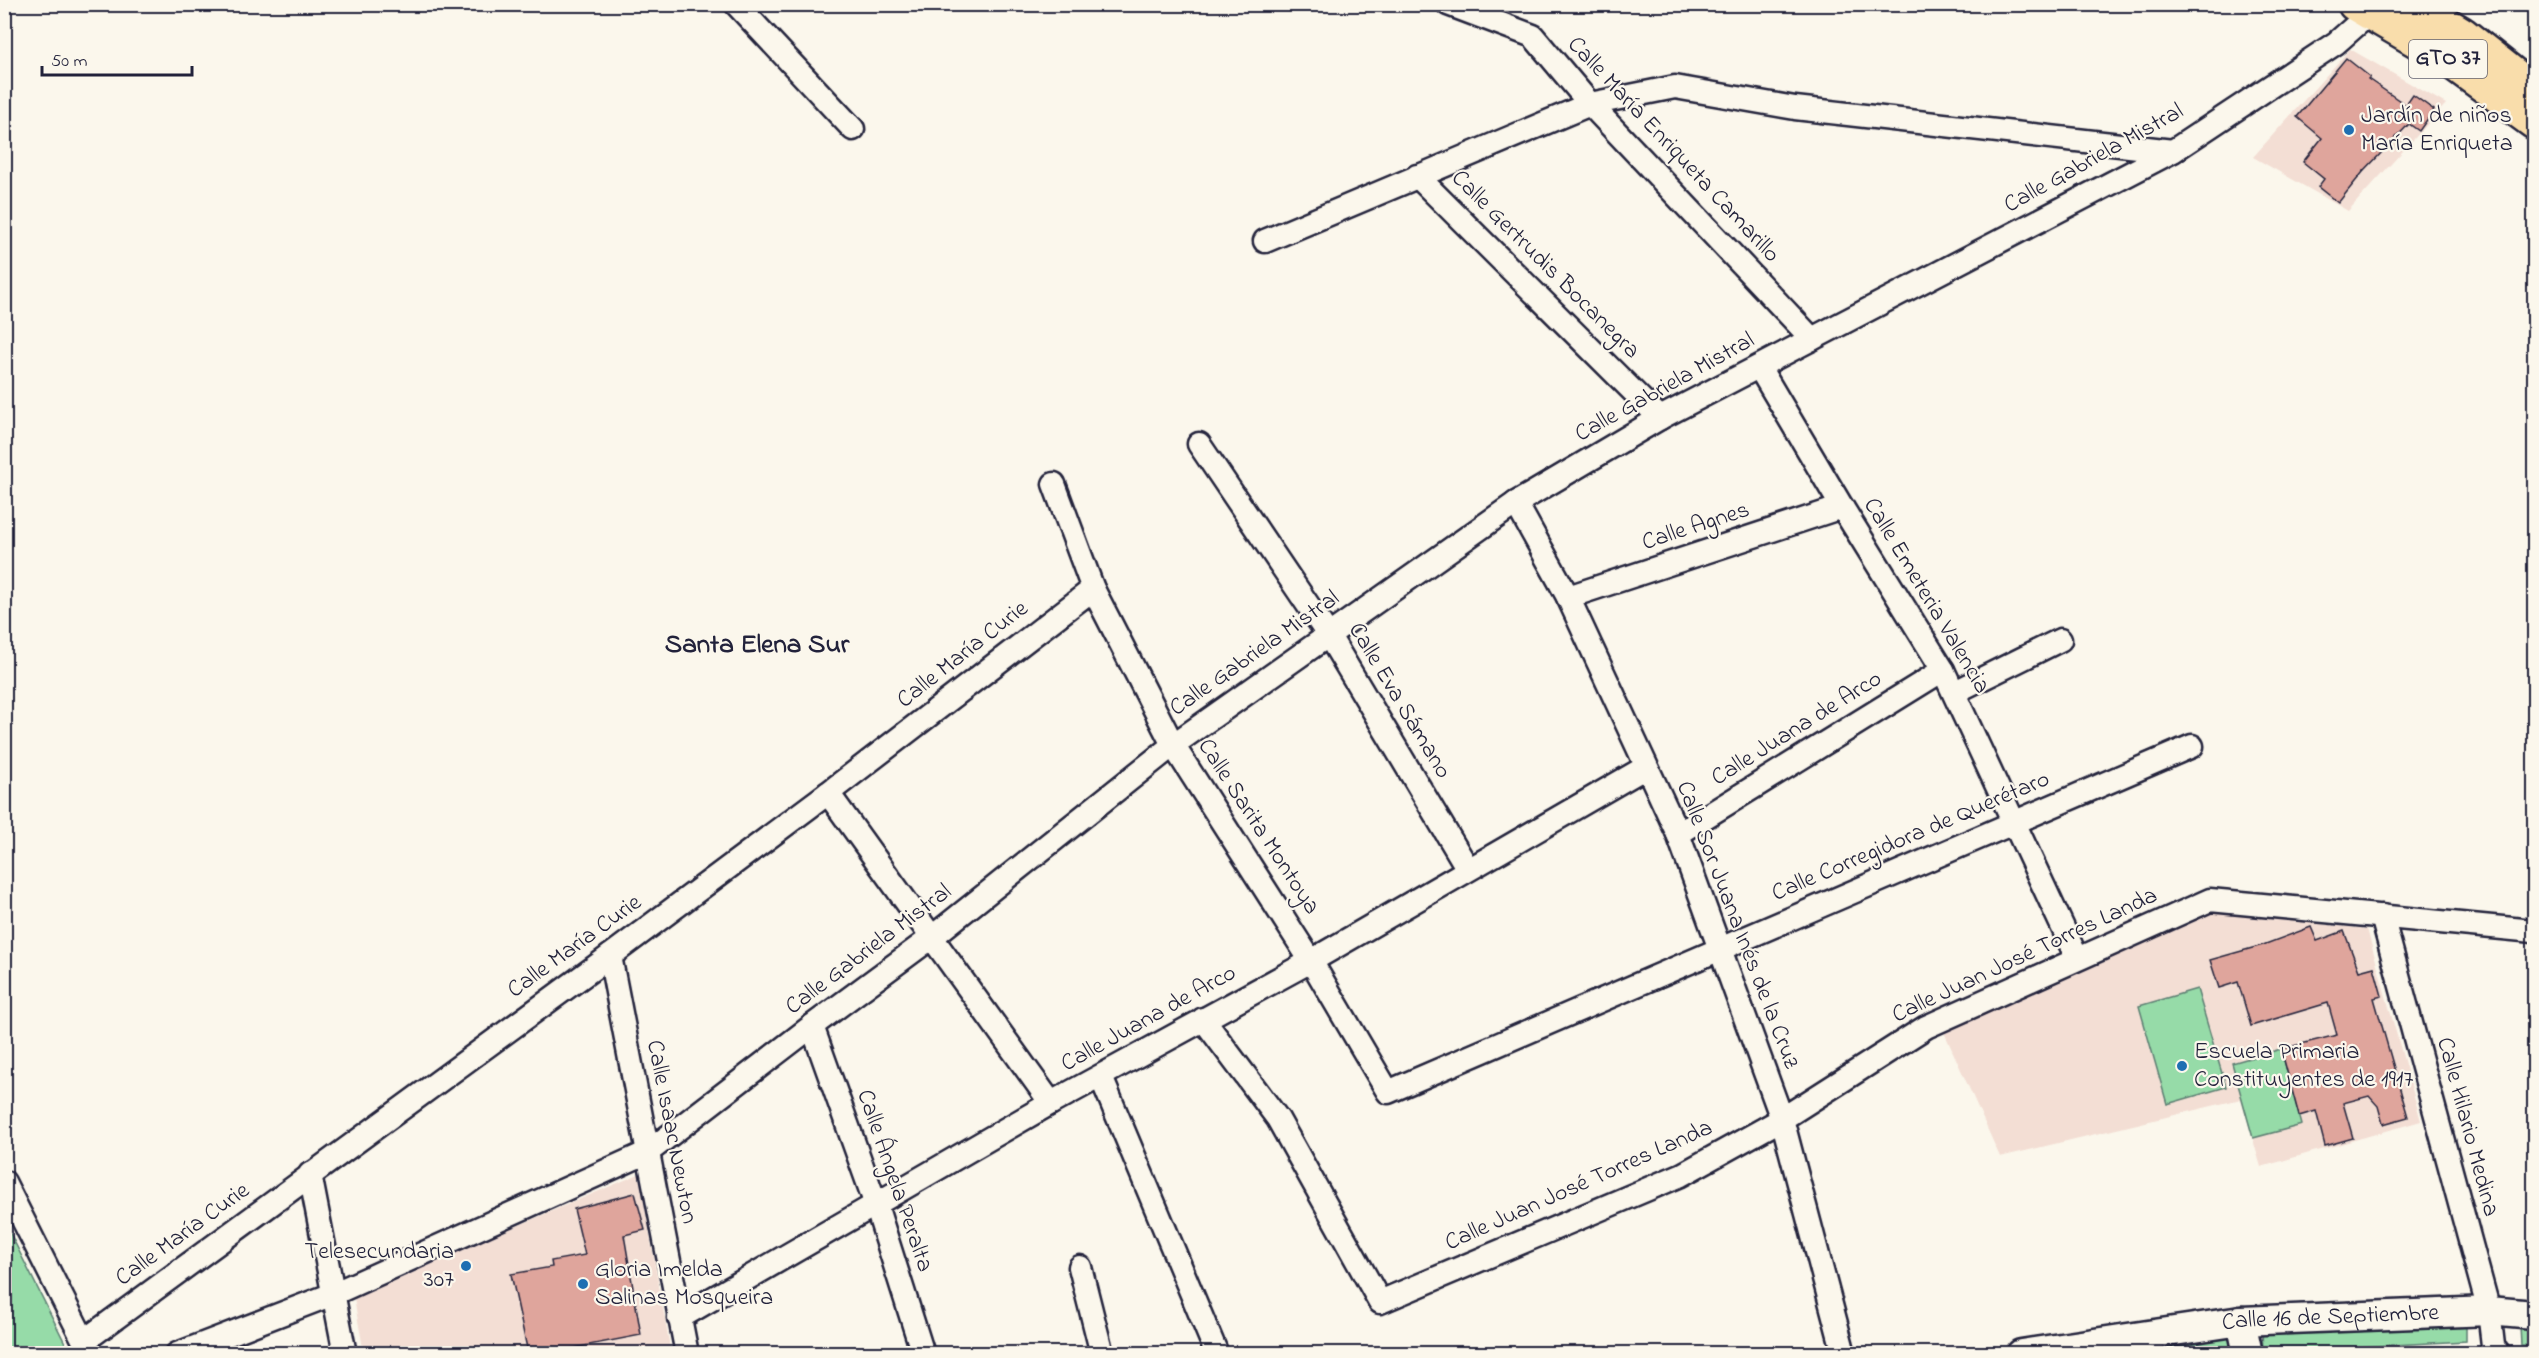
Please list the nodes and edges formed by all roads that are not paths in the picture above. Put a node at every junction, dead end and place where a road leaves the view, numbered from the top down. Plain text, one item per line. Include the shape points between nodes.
1 (736, 4) edge
2 (1448, 4) edge
3 (2413, 4) edge
4 (2367, 7) edge
5 (2535, 91) edge
6 (1590, 104) junction
7 (2535, 122) edge
8 (852, 129) dead end
9 (2173, 150) junction
10 (1417, 176) junction
11 (1265, 241) dead end
12 (1812, 339) junction
13 (1759, 367) junction
14 (1660, 418) junction
15 (1199, 444) dead end
16 (1054, 484) dead end
17 (1516, 503) junction
18 (1842, 507) junction
19 (1092, 589) junction
20 (1568, 597) junction
21 (1329, 636) junction
22 (2060, 640) dead end
23 (1944, 670) junction
24 (1955, 692) junction
25 (1173, 744) junction
26 (2192, 746) dead end
27 (1646, 767) junction
28 (828, 793) junction
29 (2015, 822) junction
30 (1678, 834) junction
31 (1468, 869) junction
32 (2382, 916) junction
33 (2535, 931) edge
34 (932, 938) junction
35 (1721, 948) junction
36 (610, 956) junction
37 (2077, 958) junction
38 (1311, 961) junction
39 (1203, 1019) junction
40 (812, 1026) junction
41 (1101, 1077) junction
42 (1388, 1092) joint
43 (1051, 1103) junction
44 (1782, 1119) junction
45 (648, 1152) junction
46 (310, 1174) junction
47 (4, 1182) edge
48 (876, 1205) junction
49 (1080, 1267) dead end
50 (333, 1294) junction
51 (2489, 1311) junction
52 (2535, 1315) edge
53 (679, 1318) junction
54 (2241, 1321) junction
55 (87, 1347) edge
56 (177, 1353) edge
57 (345, 1353) edge
58 (687, 1353) edge
59 (923, 1353) edge
60 (1102, 1353) edge
61 (1217, 1353) edge
62 (1844, 1353) edge
63 (2021, 1353) edge
64 (2248, 1353) edge
65 (2494, 1353) edge

1 - 8 street
2 - 6 street, Calle María Enriqueta Camarillo via 1533,36
3 - 5 main road, GTO 37 via 2462,34
4 - 7 main road, GTO 37
4 - 9 street, Calle Gabriela Mistral via 2336,43
6 - 9 street via 1675,87 1795,108
6 - 10 street
6 - 12 street, Calle María Enriqueta Camarillo
9 - 12 street, Calle Gabriela Mistral
10 - 11 street
10 - 14 street, Calle Gertrudis Bocanegra
12 - 13 street, Calle Gabriela Mistral
13 - 14 street, Calle Gabriela Mistral
13 - 18 street, Calle Emeteria Valencia
14 - 17 street, Calle Gabriela Mistral
15 - 21 street, Calle Eva Sámano
16 - 19 street, Calle Sarita Montoya
17 - 20 street, Calle Sor Juana Inés de la Cruz
17 - 21 street, Calle Gabriela Mistral
18 - 20 street, Calle Agnes
18 - 23 street, Calle Emeteria Valencia
19 - 25 street, Calle Sarita Montoya
19 - 28 street, Calle María Curie
20 - 27 street, Calle Sor Juana Inés de la Cruz
21 - 25 street, Calle Gabriela Mistral
21 - 31 street, Calle Eva Sámano
22 - 24 street
23 - 24 street, Calle Emeteria Valencia
23 - 30 street, Calle Juana de Arco
24 - 29 street, Calle Emeteria Valencia
25 - 34 street, Calle Gabriela Mistral
25 - 38 street, Calle Sarita Montoya
26 - 29 street, Calle Corregidora de Querétaro
27 - 30 street, Calle Sor Juana Inés de la Cruz
27 - 31 street, Calle Juana de Arco
28 - 34 street
28 - 36 street, Calle María Curie
29 - 35 street, Calle Corregidora de Querétaro
29 - 37 street, Calle Emeteria Valencia
30 - 35 street, Calle Sor Juana Inés de la Cruz
31 - 38 street, Calle Juana de Arco
32 - 33 street, Calle Juan José Torres Landa
32 - 37 street, Calle Juan José Torres Landa via 2210,900
32 - 51 street, Calle Hilario Medina
34 - 40 street, Calle Gabriela Mistral
34 - 43 street
35 - 42 street, Calle Corregidora de Querétaro
35 - 44 street, Calle Sor Juana Inés de la Cruz
36 - 45 street, Calle Isaac Newton
36 - 46 street, Calle María Curie
37 - 44 street, Calle Juan José Torres Landa via 1926,1027
38 - 39 street, Calle Juana de Arco
38 - 42 street, Calle Sarita Montoya
39 - 41 street, Calle Juana de Arco
39 - 44 street, Calle Juan José Torres Landa via 1278,1119 1380,1302 1681,1175
40 - 45 street, Calle Gabriela Mistral
40 - 48 street, Calle Ángela Peralta
41 - 43 street, Calle Juana de Arco
41 - 61 street
43 - 48 street, Calle Juana de Arco
44 - 62 street, Calle Sor Juana Inés de la Cruz
45 - 50 street, Calle Gabriela Mistral
45 - 53 street, Calle Isaac Newton
46 - 50 street
46 - 55 street, Calle María Curie
47 - 55 street
48 - 53 street, Calle Juana de Arco
48 - 59 street, Calle Ángela Peralta
49 - 60 street
50 - 56 street, Calle Gabriela Mistral
50 - 57 street
51 - 52 street, Calle 16 de Septiembre
51 - 54 street, Calle 16 de Septiembre
51 - 65 street, Calle Hilario Medina
53 - 58 street, Calle Isaac Newton
54 - 63 street, Calle 16 de Septiembre
54 - 64 street

